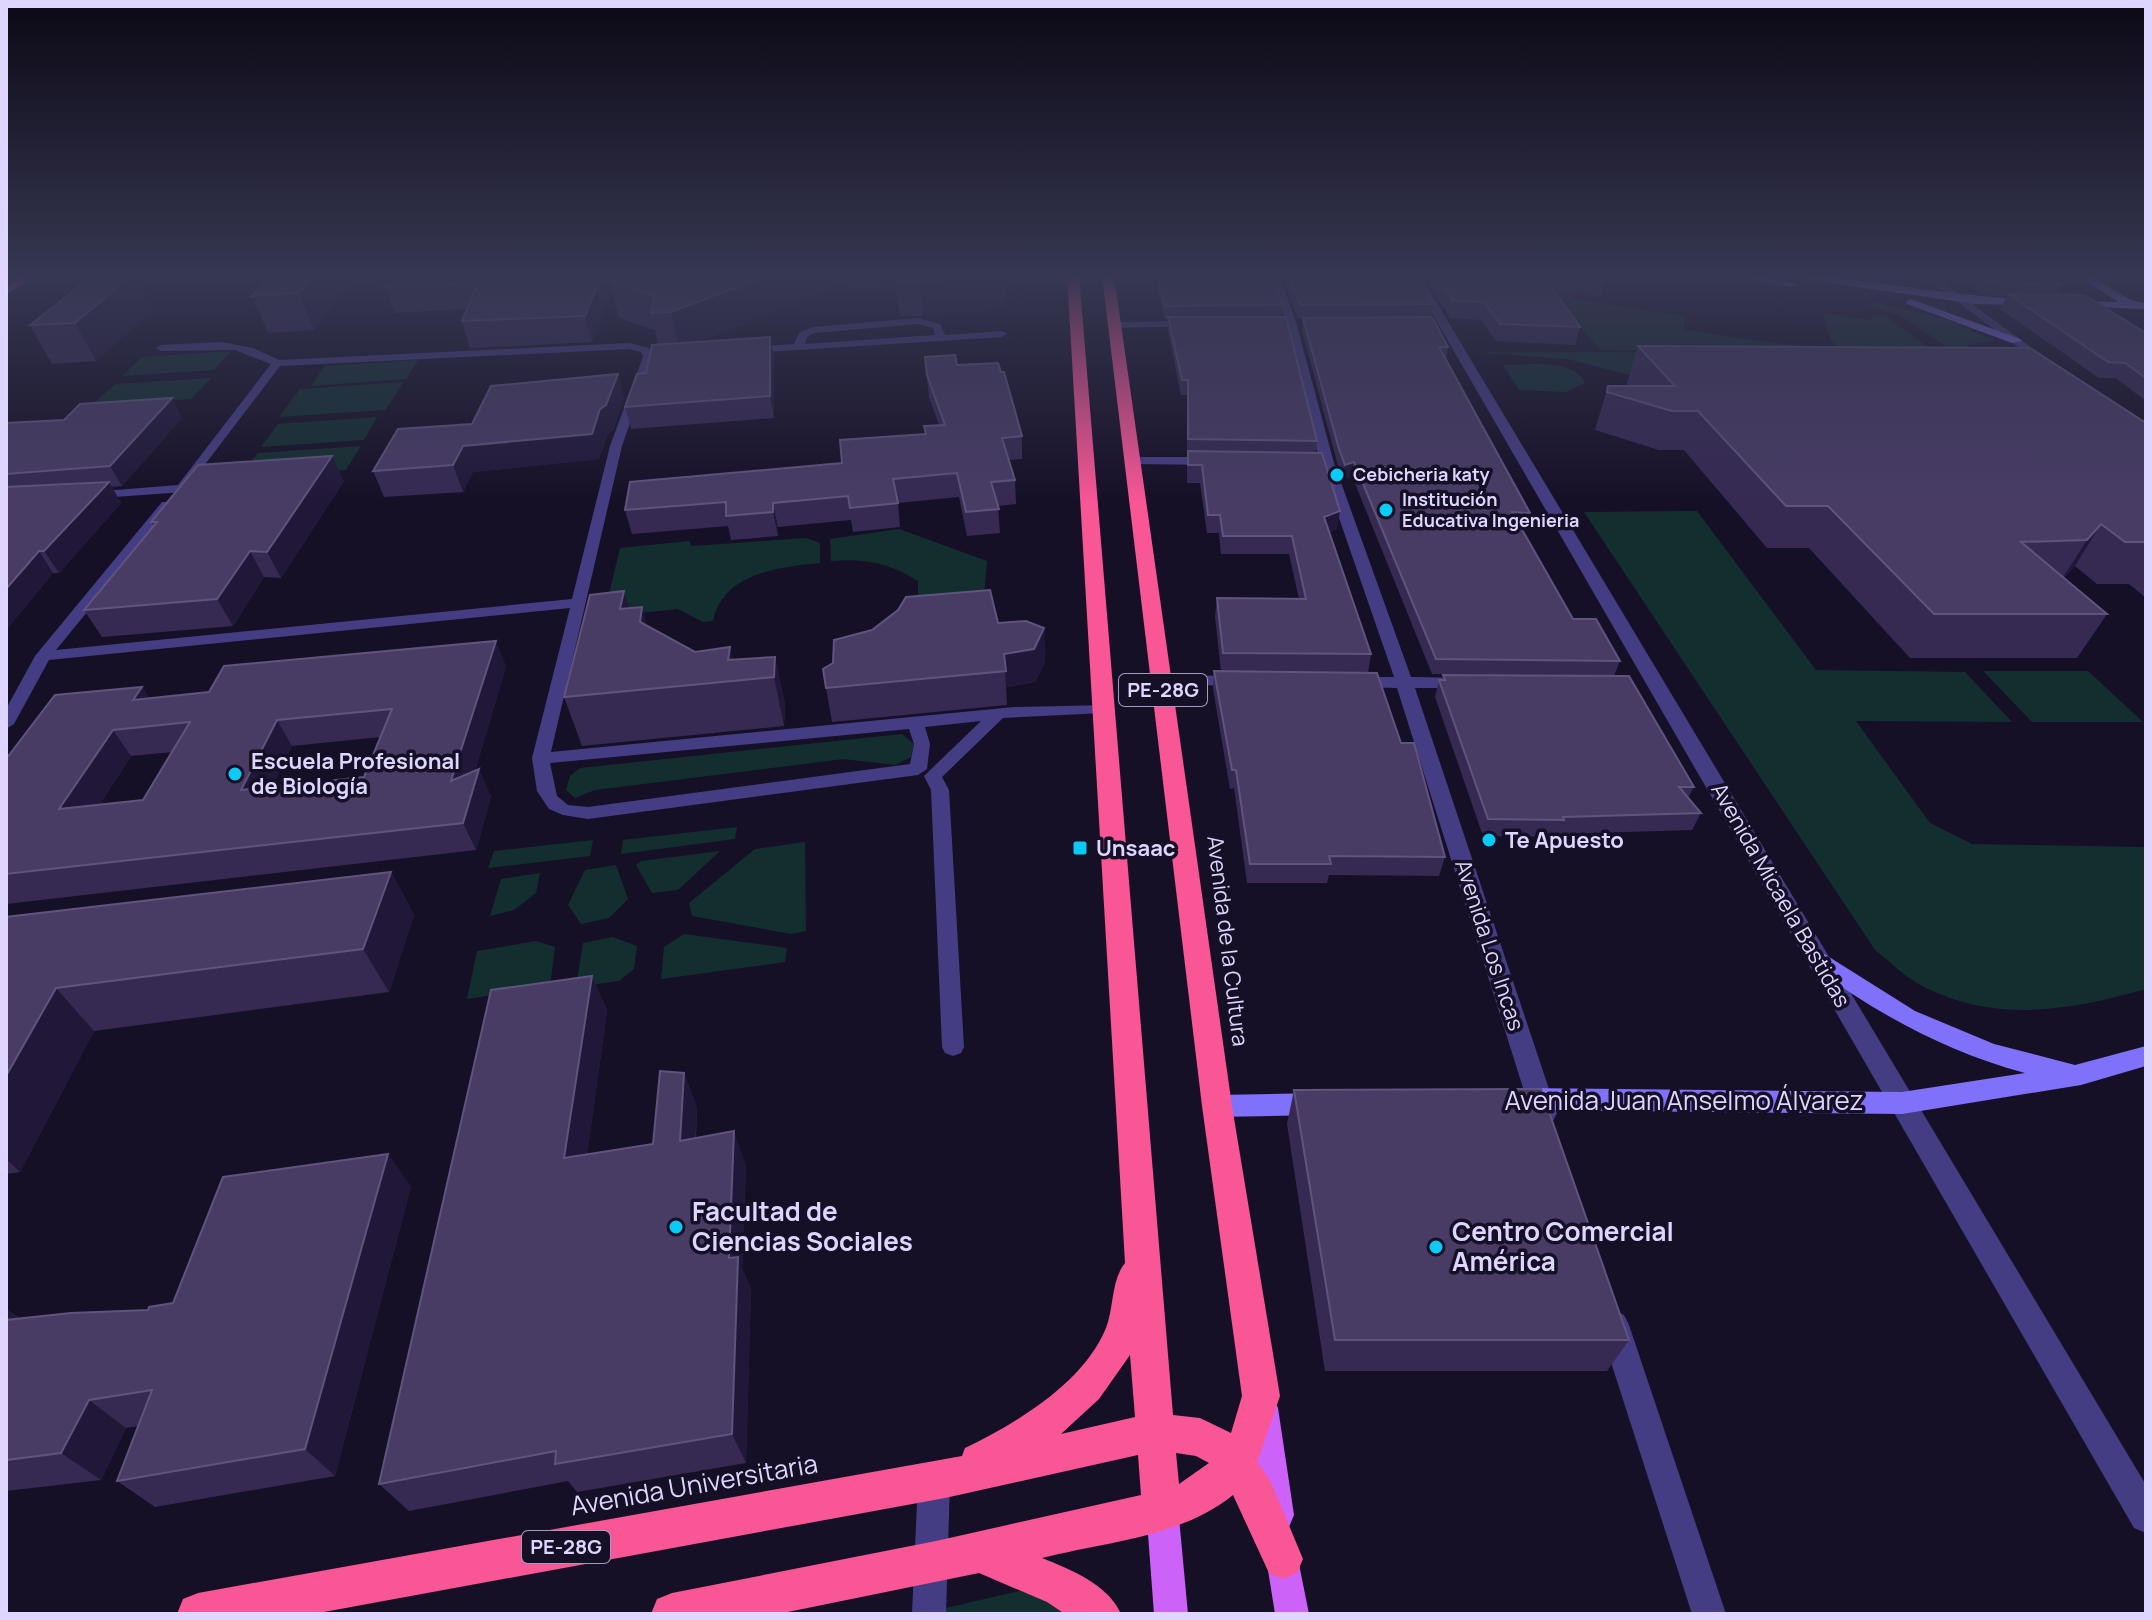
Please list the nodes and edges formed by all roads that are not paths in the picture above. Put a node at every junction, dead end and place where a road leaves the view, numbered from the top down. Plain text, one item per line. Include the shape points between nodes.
1 (257, 351) edge
2 (534, 351) edge
3 (646, 351) edge
4 (752, 351) edge
5 (1078, 351) edge
6 (1117, 351) edge
7 (1304, 351) edge
8 (1451, 351) edge
9 (2029, 351) edge
10 (734, 352) edge
11 (277, 363) junction
12 (2051, 366) edge
13 (1132, 460) junction
14 (1232, 461) edge
15 (1312, 463) edge
16 (1327, 463) junction
17 (180, 489) junction
18 (69, 497) edge
19 (577, 603) junction
20 (43, 656) junction
21 (1162, 680) junction
22 (1254, 681) edge
23 (1329, 682) edge
24 (1404, 682) junction
25 (1484, 683) edge
26 (11, 708) edge
27 (1104, 708) junction
28 (998, 714) junction
29 (916, 723) junction
30 (6, 724) edge
31 (541, 758) junction
32 (926, 772) junction
33 (1818, 959) junction
34 (953, 1047) dead end
35 (2146, 1056) edge
36 (2081, 1075) junction
37 (1539, 1098) junction
38 (1493, 1099) edge
39 (1341, 1103) edge
40 (1902, 1103) junction
41 (1217, 1106) junction
42 (1554, 1144) edge
43 (1140, 1225) junction
44 (1604, 1295) edge
45 (1261, 1396) junction
46 (1155, 1432) junction
47 (1236, 1462) junction
48 (939, 1480) junction
49 (1162, 1507) junction
50 (2146, 1516) edge
51 (984, 1554) junction
52 (1283, 1559) junction
53 (930, 1563) junction
54 (198, 1614) edge
55 (672, 1614) edge
56 (929, 1614) edge
57 (1100, 1614) edge
58 (1171, 1614) edge
59 (1292, 1614) edge
60 (1709, 1614) edge

1 - 11 lane
2 - 11 lane
3 - 19 lane via 654,357 629,400
4 - 10 lane
5 - 27 highway, PE-28G
6 - 13 highway, Avenida de la Cultura / PE-28G
7 - 16 street, Avenida Los Incas
8 - 33 street, Avenida Micaela Bastidas
9 - 12 street
11 - 17 lane
13 - 14 street
13 - 21 highway, Avenida de la Cultura / PE-28G
15 - 16 street
16 - 24 street, Avenida Los Incas
17 - 18 lane
17 - 20 lane
19 - 20 lane
19 - 31 lane
20 - 26 lane
21 - 22 street
21 - 41 highway, Avenida de la Cultura / PE-28G
23 - 24 street
24 - 25 street
24 - 37 street, Avenida Los Incas
26 - 30 lane
27 - 28 lane
27 - 43 highway, PE-28G
28 - 29 lane
28 - 32 lane
29 - 31 lane
29 - 32 lane
31 - 32 lane via 546,797 574,813
32 - 34 lane via 940,790
33 - 36 street via 1934,1034 2006,1061
33 - 40 street, Avenida Micaela Bastidas
35 - 36 street, Avenida Juan Anselmo Álvarez
36 - 40 street, Avenida Juan Anselmo Álvarez
37 - 38 street, Avenida Juan Anselmo Álvarez
37 - 40 street, Avenida Juan Anselmo Álvarez
37 - 42 street, Avenida Los Incas
39 - 41 street
40 - 50 street, Avenida Micaela Bastidas
41 - 45 highway, Avenida de la Cultura / PE-28G
43 - 46 highway
43 - 48 highway via 1135,1278 1113,1352 1037,1431
44 - 60 street
45 - 47 highway, PE-28G via 1255,1429
45 - 52 main road, Avenida de la Cultura
46 - 47 highway, Avenida Universitaria via 1200,1437
46 - 48 highway, Avenida Universitaria / PE-28G
46 - 49 highway
47 - 49 highway, PE-28G via 1207,1491
47 - 52 highway via 1256,1494
48 - 53 street
48 - 54 highway, Avenida Universitaria / PE-28G
49 - 51 highway, PE-28G
49 - 58 main road
51 - 53 highway, PE-28G
51 - 57 highway via 1062,1587
52 - 59 main road, Avenida de la Cultura
53 - 55 highway, PE-28G
53 - 56 street

